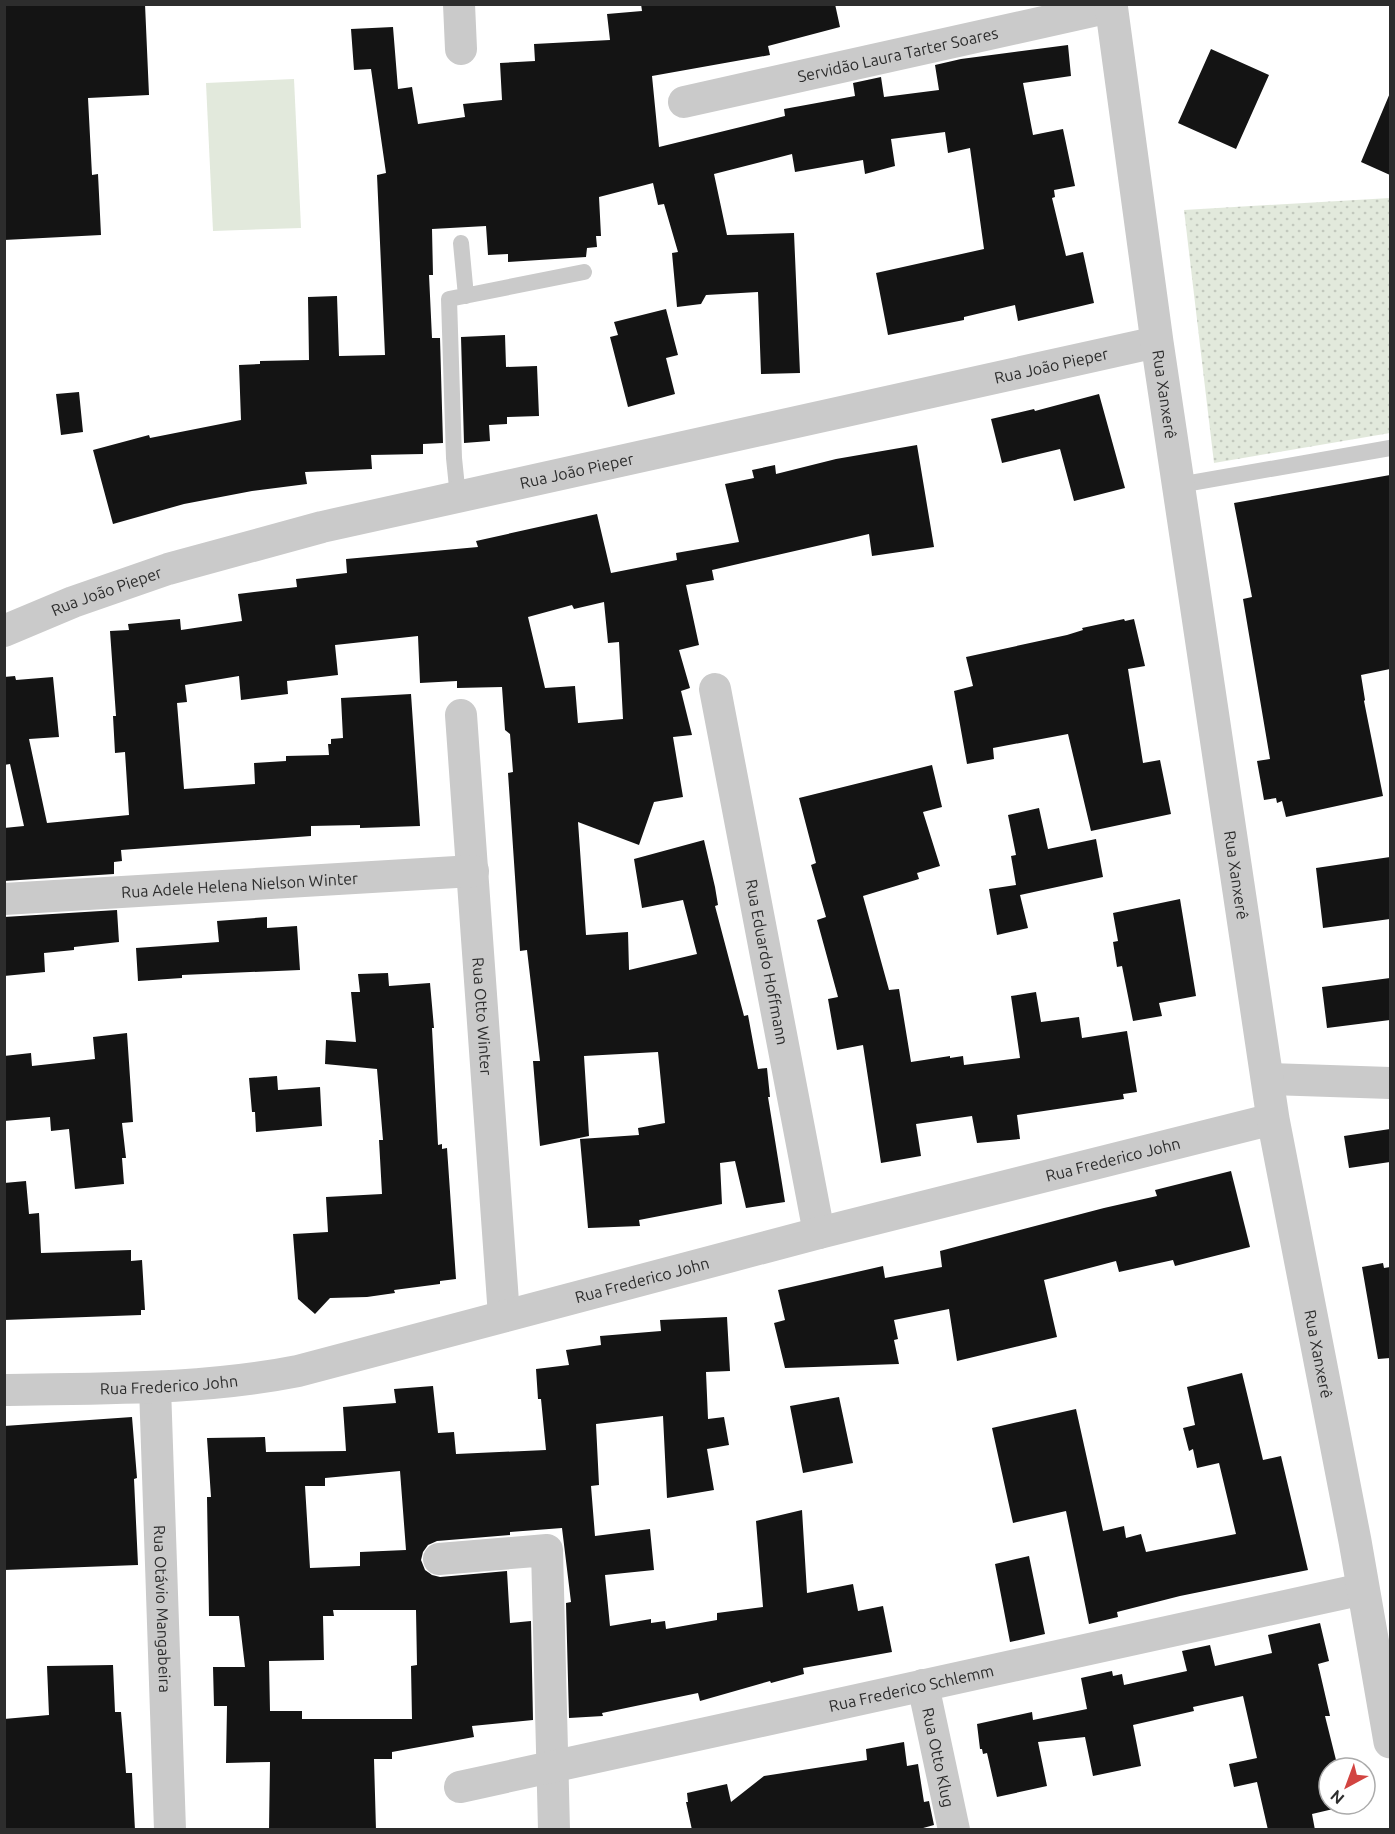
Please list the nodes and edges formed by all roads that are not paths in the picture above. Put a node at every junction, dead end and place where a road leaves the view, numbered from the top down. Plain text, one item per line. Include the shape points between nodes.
1 (459, 4) edge
2 (1111, 6) edge
3 (461, 49) dead end
4 (684, 102) dead end
5 (461, 243) dead end
6 (584, 272) dead end
7 (466, 296) junction
8 (1157, 342) junction
9 (1390, 448) edge
10 (1179, 485) junction
11 (458, 497) junction
12 (4, 630) edge
13 (715, 689) dead end
14 (461, 715) dead end
15 (473, 871) junction
16 (4, 899) edge
17 (1267, 1079) junction
18 (1390, 1083) edge
19 (1272, 1119) junction
20 (819, 1233) junction
21 (504, 1316) junction
22 (155, 1387) junction
23 (4, 1390) edge
24 (439, 1559) dead end
25 (1363, 1589) junction
26 (922, 1685) junction
27 (1390, 1742) edge
28 (552, 1767) junction
29 (460, 1787) dead end
30 (170, 1830) edge
31 (554, 1830) edge
32 (954, 1830) edge

1 - 3 street
2 - 4 street, Servidão Laura Tarter Soares
2 - 8 street, Rua Xanxerê
5 - 7 lane
6 - 7 lane
7 - 11 lane via 449,298
8 - 10 street, Rua Xanxerê
8 - 11 street, Rua João Pieper
9 - 10 lane
10 - 17 street, Rua Xanxerê
11 - 12 street, Rua João Pieper via 322,526 168,569
13 - 20 street, Rua Eduardo Hoffmann
14 - 15 street, Rua Otto Winter
15 - 16 street, Rua Adele Helena Nielson Winter
15 - 21 street, Rua Otto Winter
17 - 18 street
17 - 19 street, Rua Xanxerê
19 - 20 street, Rua Frederico John
19 - 25 street, Rua Xanxerê
20 - 21 street, Rua Frederico John
21 - 22 street, Rua Frederico John via 277,1375
22 - 23 street, Rua Frederico John
22 - 30 street, Rua Otávio Mangabeira
24 - 28 street via 547,1550
25 - 26 street, Rua Frederico Schlemm
25 - 27 street, Rua Xanxerê
26 - 28 street, Rua Frederico Schlemm
26 - 32 street, Rua Otto Klug
28 - 29 street, Rua Frederico Schlemm
28 - 31 street

